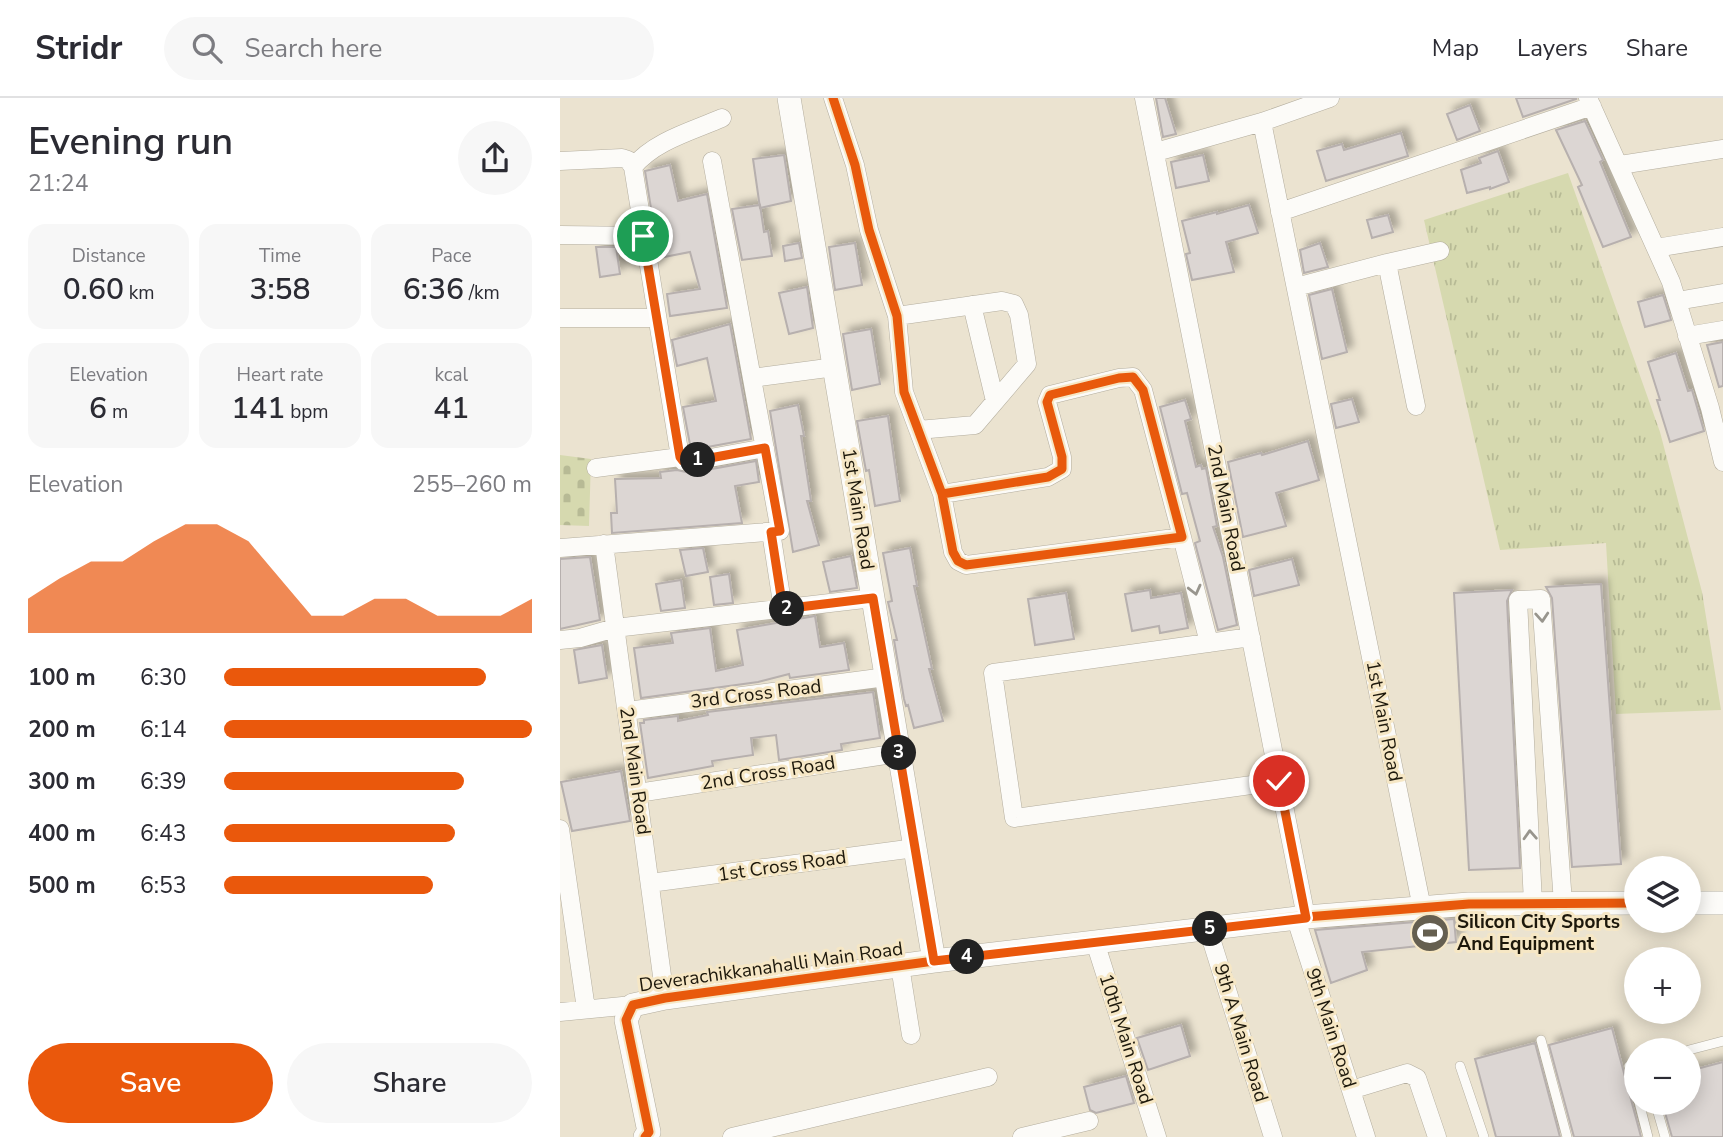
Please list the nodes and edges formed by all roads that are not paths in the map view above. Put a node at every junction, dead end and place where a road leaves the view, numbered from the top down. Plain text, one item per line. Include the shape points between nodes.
1 (789, 98) edge
2 (833, 98) edge
3 (1144, 98) edge
4 (1330, 98) edge
5 (1590, 102) edge
6 (722, 118) dead end
7 (1262, 122) junction
8 (1723, 149) edge
9 (1156, 152) junction
10 (560, 161) edge
11 (712, 161) dead end
12 (1620, 165) junction
13 (633, 167) junction
14 (1280, 212) junction
15 (560, 235) edge
16 (643, 236) junction
17 (1723, 237) edge
18 (1656, 247) junction
19 (1440, 251) dead end
20 (1388, 263) junction
21 (1296, 287) junction
22 (1723, 293) edge
23 (1677, 301) junction
24 (972, 305) junction
25 (897, 316) junction
26 (560, 318) edge
27 (656, 318) junction
28 (1723, 330) edge
29 (1687, 336) junction
30 (835, 367) junction
31 (752, 379) junction
32 (995, 401) junction
33 (1416, 406) dead end
34 (1717, 407) edge
35 (918, 430) junction
36 (765, 448) junction
37 (680, 457) junction
38 (1723, 462) edge
39 (596, 468) dead end
40 (942, 494) junction
41 (771, 532) junction
42 (1182, 537) junction
43 (604, 544) junction
44 (560, 548) edge
45 (873, 598) junction
46 (783, 609) junction
47 (615, 628) junction
48 (1251, 637) junction
49 (560, 640) edge
50 (1209, 643) junction
51 (886, 677) junction
52 (626, 711) junction
53 (899, 753) junction
54 (1279, 781) junction
55 (638, 793) junction
56 (560, 829) edge
57 (915, 848) junction
58 (650, 883) junction
59 (1533, 903) junction
60 (1563, 903) junction
61 (1624, 903) edge
62 (1701, 903) edge
63 (1723, 904) edge
64 (1422, 908) junction
65 (1301, 918) junction
66 (1208, 929) junction
67 (1095, 942) junction
68 (934, 961) junction
69 (900, 966) junction
70 (665, 998) junction
71 (633, 1005) junction
72 (586, 1009) junction
73 (560, 1012) edge
74 (911, 1035) dead end
75 (1541, 1040) dead end
76 (1723, 1041) edge
77 (1701, 1047) edge
78 (1460, 1066) dead end
79 (988, 1077) dead end
80 (1351, 1090) junction
81 (1642, 1115) edge
82 (1659, 1115) edge
83 (1089, 1121) dead end
84 (645, 1137) edge
85 (732, 1137) edge
86 (1022, 1137) edge
87 (1157, 1137) edge
88 (1273, 1137) edge
89 (1366, 1137) edge
90 (1437, 1137) edge
91 (1484, 1137) edge
92 (1567, 1137) edge
93 (1648, 1137) edge
94 (1665, 1137) edge

1 - 30 street, 1st Main Road
2 - 25 street
3 - 9 street, 2nd Main Road
4 - 7 street
5 - 12 street
5 - 14 street
6 - 13 street via 658,146
7 - 9 street
7 - 14 street, 1st Main Road
8 - 12 street
9 - 48 street, 2nd Main Road
10 - 13 street via 622,158
11 - 31 street
12 - 18 street
13 - 16 street
14 - 21 street, 1st Main Road
15 - 16 street
16 - 27 street
17 - 18 street
18 - 23 street
19 - 20 street
20 - 21 street
20 - 33 street
21 - 64 street, 1st Main Road
22 - 23 street
23 - 29 street
24 - 25 street
24 - 32 street
24 - 32 street via 1002,301 1014,304 1019,315 1027,364
25 - 35 street via 904,392
26 - 27 street
27 - 37 street
28 - 29 street
29 - 34 street
30 - 31 street
30 - 45 street, 1st Main Road
31 - 36 street
32 - 35 street via 975,425
34 - 38 street
35 - 40 street
36 - 37 street via 688,462
36 - 41 street via 780,531
37 - 39 street
40 - 42 street via 953,552 966,565
40 - 42 street via 1048,477 1062,469 1047,402 1050,395 1133,377 1143,390
41 - 43 street
41 - 46 street
42 -> 50 street
43 - 44 street
43 - 47 street, 2nd Main Road
45 - 46 street
45 - 51 street, 1st Main Road
46 - 47 street
47 - 49 street
47 - 52 street, 2nd Main Road
48 - 50 street
48 - 54 street, 2nd Main Road
50 - 54 street via 993,673 1014,818
51 - 52 street, 3rd Cross Road
51 - 53 street, 1st Main Road
52 - 55 street, 2nd Main Road
53 - 55 street, 2nd Cross Road
53 - 57 street, 1st Main Road
54 - 65 street, 2nd Main Road
55 - 58 street, 2nd Main Road
56 - 72 street
57 - 58 street, 1st Cross Road
57 - 68 street, 1st Main Road
58 - 70 street, 2nd Main Road
59 - 60 street, Deverachikkanahalli Main Road
59 -> 60 street via 1518,600 1541,599
59 - 64 street, Deverachikkanahalli Main Road
60 - 61 street, Deverachikkanahalli Main Road
62 - 63 street
64 - 65 street, Deverachikkanahalli Main Road
65 - 66 street, Deverachikkanahalli Main Road
65 - 80 street, 9th Main Road
66 - 67 street, Deverachikkanahalli Main Road
66 - 88 street, 9th A Main Road
67 - 68 street, Deverachikkanahalli Main Road
67 - 87 street, 10th Main Road
68 - 69 street, Deverachikkanahalli Main Road
69 - 70 street, Deverachikkanahalli Main Road
69 - 74 street
70 - 71 street, Deverachikkanahalli Main Road
71 - 72 street
71 - 84 street, Deverachikkanahalli Main Road via 626,1020 649,1132
72 - 73 street
75 - 92 lane
76 - 77 lane
78 - 91 lane
79 - 85 street
80 - 89 street, 9th Main Road
80 - 90 street via 1407,1073 1417,1078
81 - 93 lane
82 - 94 lane
83 - 86 street

